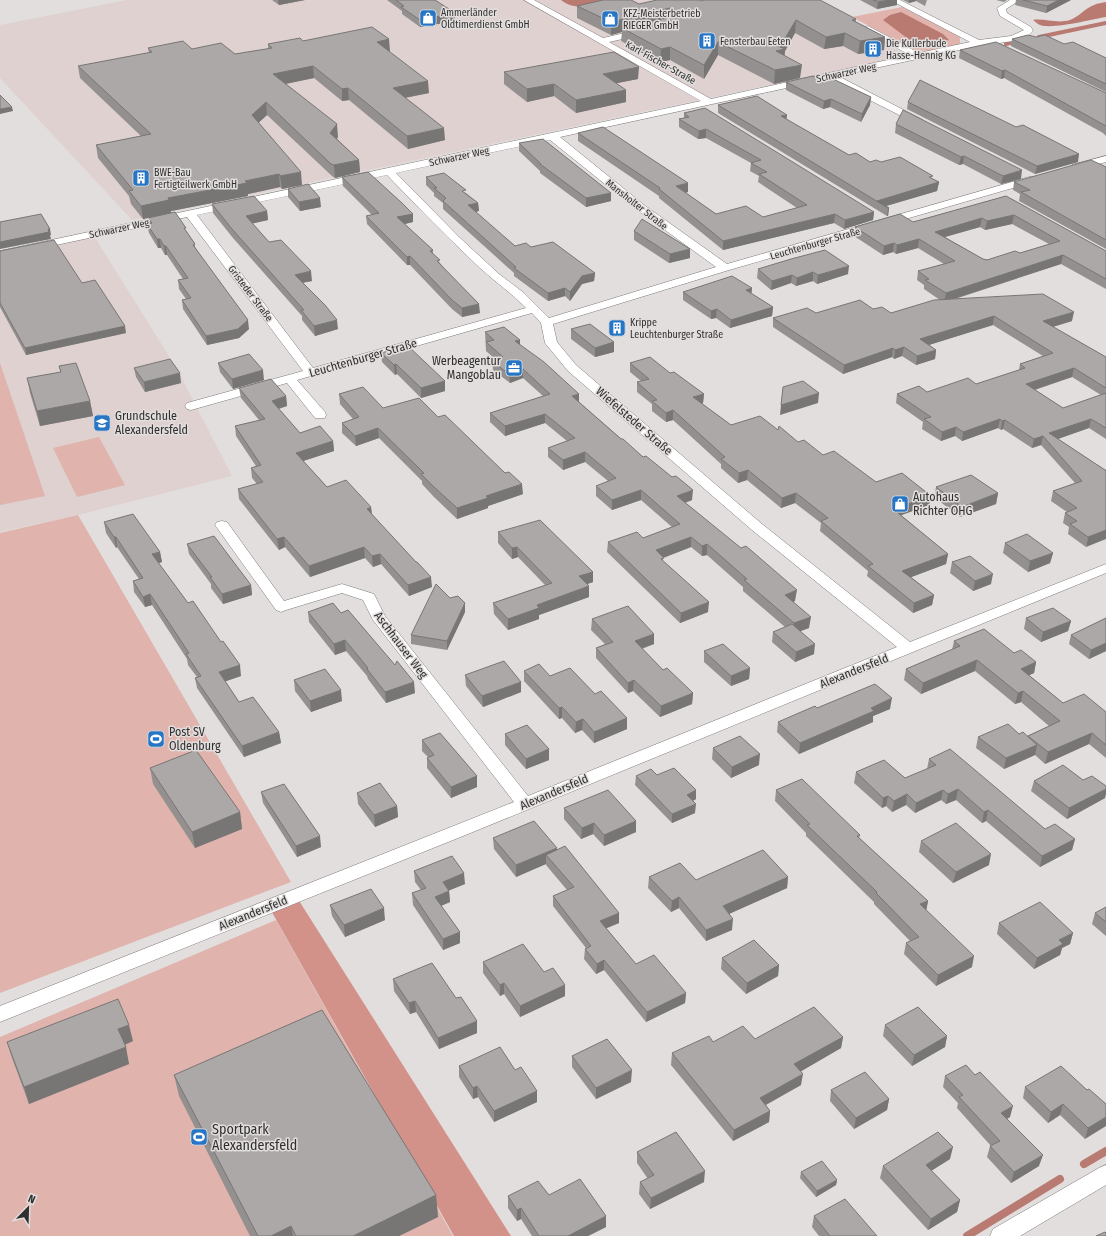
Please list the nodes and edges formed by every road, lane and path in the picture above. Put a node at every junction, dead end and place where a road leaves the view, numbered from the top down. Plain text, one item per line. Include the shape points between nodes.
1 (528, 0) edge
2 (894, 0) edge
3 (1016, 0) edge
4 (863, 26) edge
5 (647, 31) edge
6 (602, 41) junction
7 (992, 42) junction
8 (978, 43) junction
9 (1003, 48) edge
10 (918, 56) junction
11 (830, 76) junction
12 (710, 102) junction
13 (694, 105) junction
14 (707, 113) edge
15 (927, 125) edge
16 (552, 136) junction
17 (1106, 159) edge
18 (1069, 169) edge
19 (389, 171) junction
20 (1019, 172) edge
21 (992, 192) junction
22 (1005, 200) edge
23 (190, 214) junction
24 (873, 214) edge
25 (886, 222) junction
26 (0, 254) edge
27 (725, 268) junction
28 (534, 309) junction
29 (547, 322) junction
30 (310, 373) junction
31 (290, 379) junction
32 (190, 406) dead end
33 (320, 416) dead end
34 (222, 525) dead end
35 (1106, 568) edge
36 (907, 648) junction
37 (525, 804) junction
38 (0, 1014) edge
39 (1106, 1174) edge
40 (1001, 1236) edge

1 - 6 street, Karl-Fischer-Straße
2 - 8 street
3 - 7 street, Schwarzer Weg via 1001,8 1001,11 1027,27 1029,31 1023,35
4 - 10 street
5 - 6 street, Karl-Fischer-Straße
6 - 12 street, Karl-Fischer-Straße
7 - 8 street, Schwarzer Weg
7 - 9 street
8 - 10 street, Schwarzer Weg
10 - 11 street, Schwarzer Weg
11 - 12 street, Schwarzer Weg
11 - 15 street
12 - 13 street, Schwarzer Weg
13 - 14 street
13 - 16 street, Schwarzer Weg
16 - 19 street, Schwarzer Weg
16 - 27 street, Mansholter Straße via 640,207
17 - 18 street
19 - 23 street, Schwarzer Weg
19 - 28 street via 455,239
20 - 21 street, Leuchtenburger Straße via 1037,178
21 - 22 street
21 - 25 street, Leuchtenburger Straße
23 - 26 street, Schwarzer Weg
23 - 30 street, Gristeder Straße
24 - 25 street
25 - 27 street, Leuchtenburger Straße
27 - 29 street, Leuchtenburger Straße
28 - 29 street
28 - 30 street, Leuchtenburger Straße
29 - 36 street, Wiefelsteder Straße via 551,343 572,368 758,527
30 - 31 street, Leuchtenburger Straße
31 - 32 street, Leuchtenburger Straße
31 - 33 street
34 - 37 street, Aschhauser Weg via 282,606 342,588 369,597 378,616
35 - 36 street, Alexandersfeld
36 - 37 street, Alexandersfeld
37 - 38 street, Alexandersfeld
39 - 40 street

